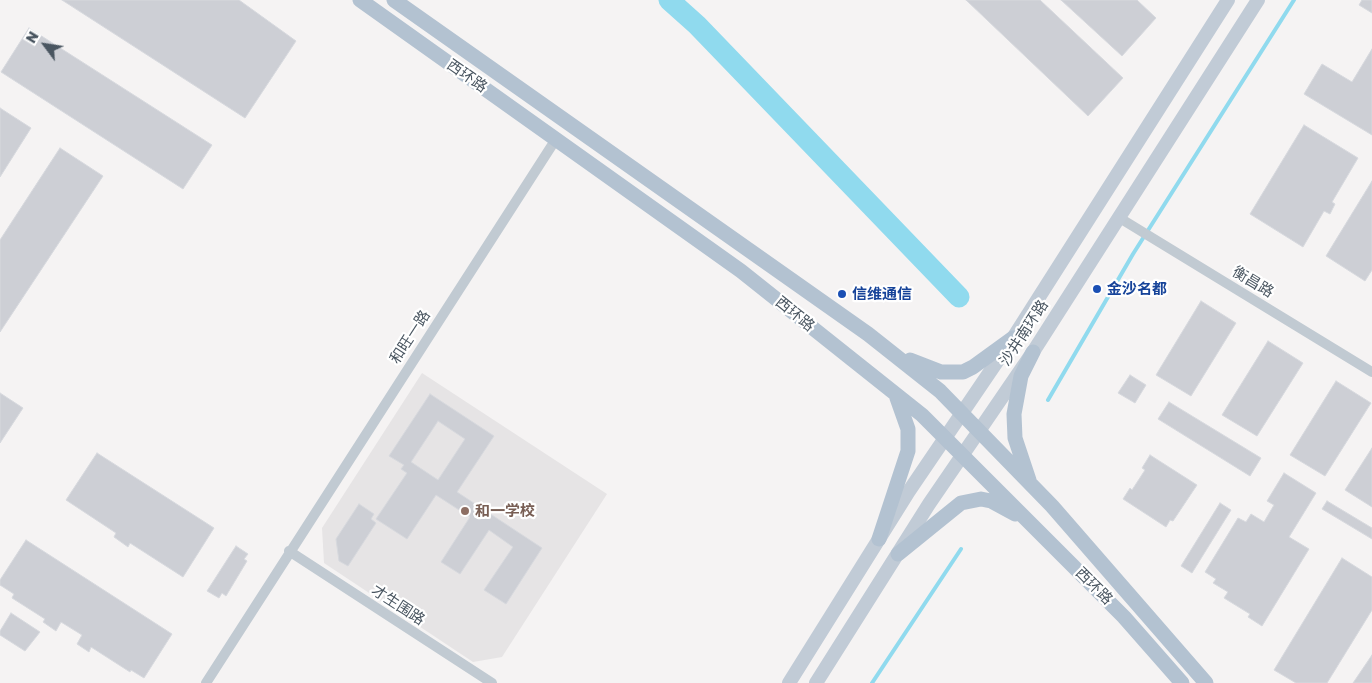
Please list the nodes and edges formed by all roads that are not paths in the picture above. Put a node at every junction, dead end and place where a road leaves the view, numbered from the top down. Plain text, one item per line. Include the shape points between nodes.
1 (360, 0) edge
2 (394, 0) edge
3 (1228, 0) edge
4 (1258, 0) edge
5 (556, 139) junction
6 (1118, 217) junction
7 (1013, 338) junction
8 (892, 352) junction
9 (1032, 352) junction
10 (1372, 372) edge
11 (893, 392) junction
12 (962, 414) junction
13 (979, 431) junction
14 (945, 438) junction
15 (963, 455) junction
16 (1030, 484) junction
17 (1033, 525) junction
18 (879, 539) junction
19 (289, 551) junction
20 (898, 554) junction
21 (206, 683) edge
22 (492, 683) edge
23 (789, 683) edge
24 (816, 683) edge
25 (1182, 683) edge
26 (1206, 683) edge

1 - 5 main road, 西环路
2 - 8 main road, 西环路
3 - 7 main road, 沙井南环路
4 - 6 main road, 沙井南环路
5 - 11 main road, 西环路 via 742,271
5 - 19 street, 和旺一路
6 - 9 main road, 沙井南环路
6 - 10 street, 衡昌路
7 - 8 main road via 973,367 952,373 941,372
7 - 12 main road, 沙井南环路
8 - 12 main road, 西环路 via 940,391
9 - 13 main road, 沙井南环路
9 - 16 main road via 1021,376 1014,414 1015,438
11 - 14 main road, 西环路
11 - 18 main road via 906,419 908,451
12 - 13 main road, 西环路
12 - 14 main road, 沙井南环路
13 - 15 main road, 沙井南环路
13 - 16 main road, 西环路
14 - 15 main road, 西环路
14 - 18 main road, 沙井南环路
15 - 17 main road, 西环路
15 - 20 main road, 沙井南环路
16 - 26 main road, 西环路
17 - 20 main road via 991,501 971,500 953,508
17 - 25 main road, 西环路 via 1124,617
18 - 23 main road, 沙井南环路
19 - 21 street, 和旺一路
19 - 22 street, 才生围路
20 - 24 main road, 沙井南环路

